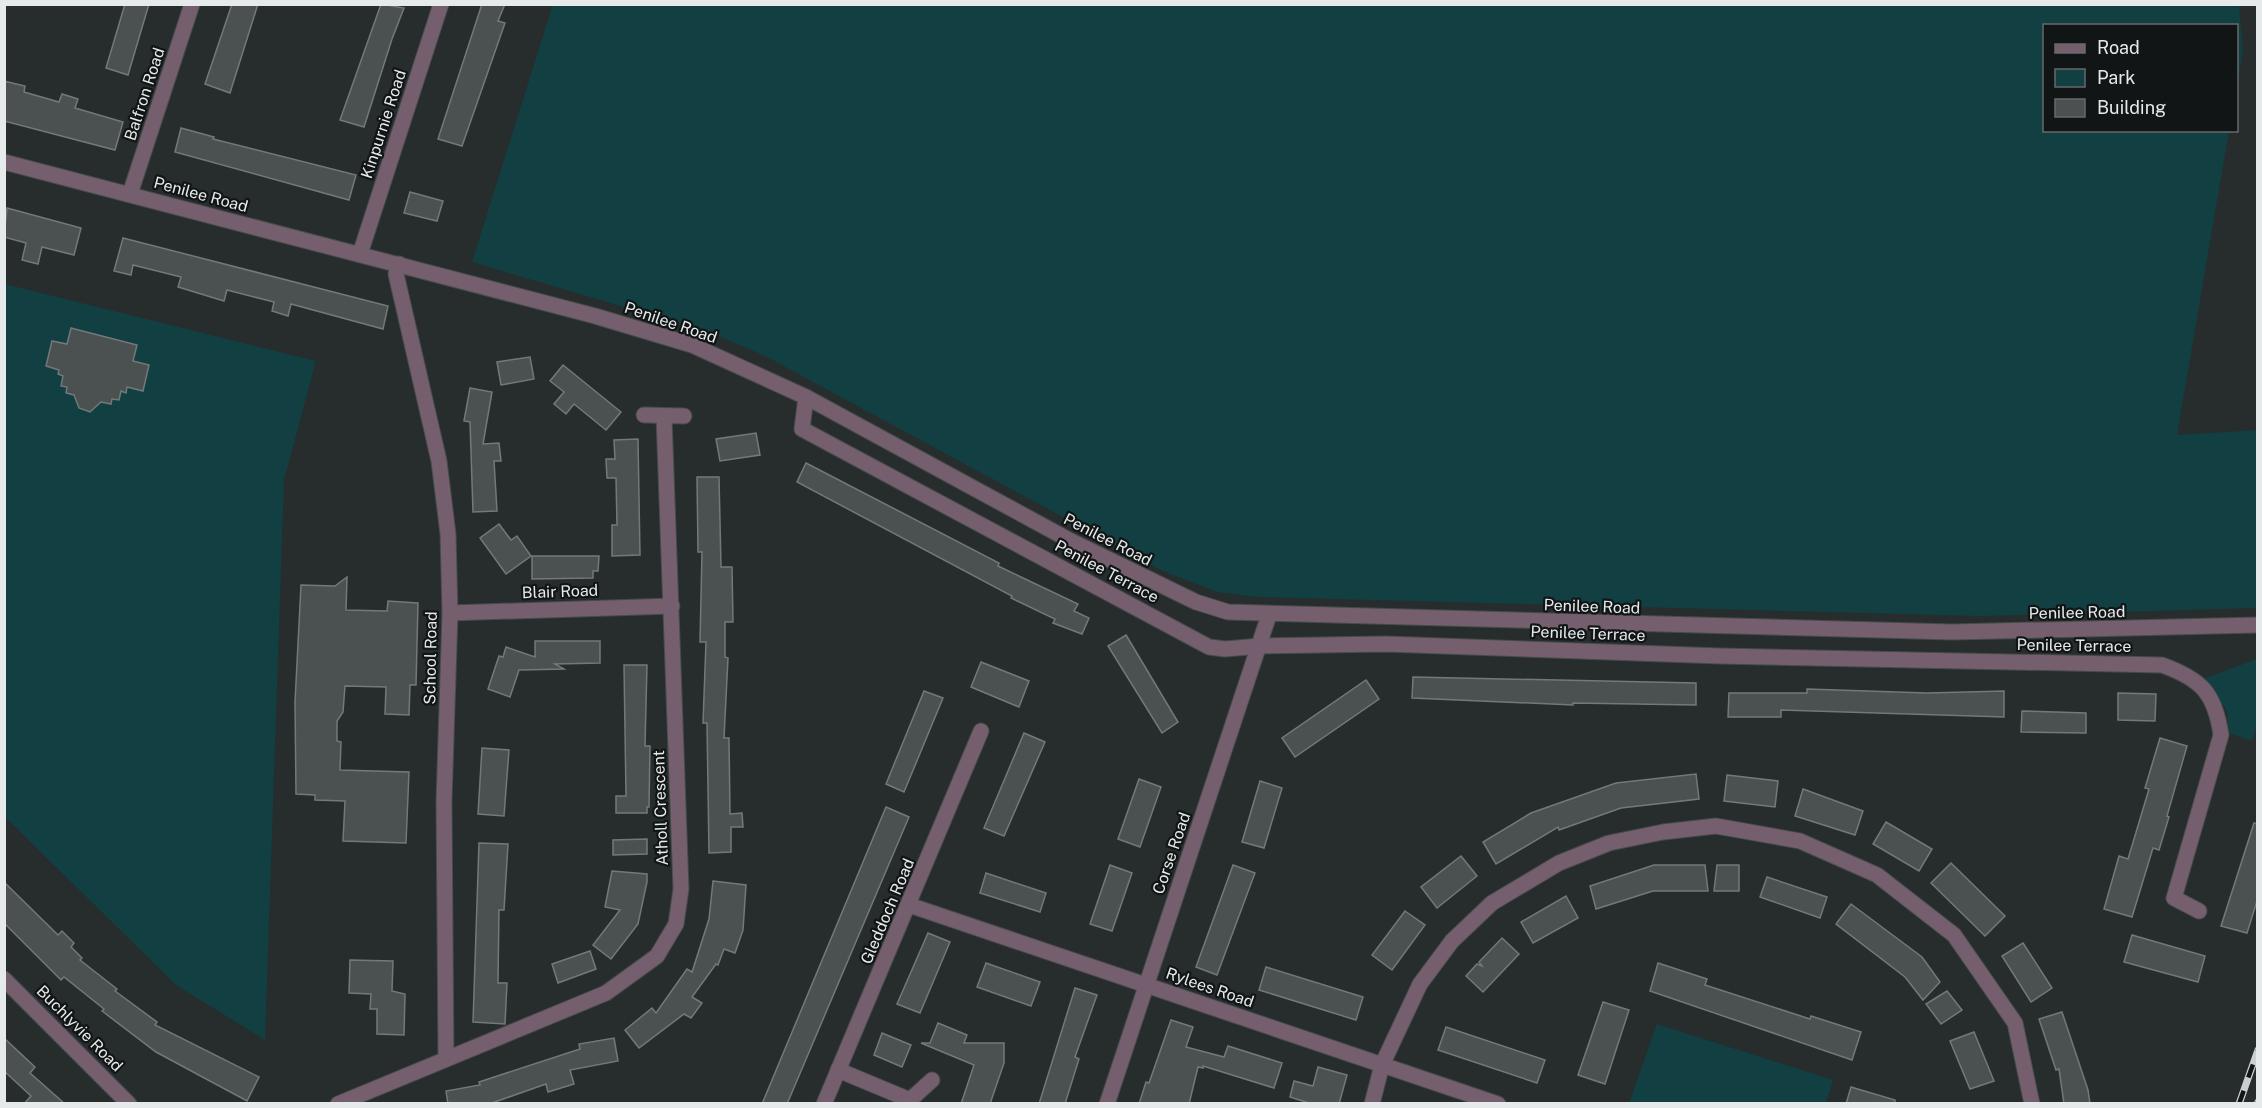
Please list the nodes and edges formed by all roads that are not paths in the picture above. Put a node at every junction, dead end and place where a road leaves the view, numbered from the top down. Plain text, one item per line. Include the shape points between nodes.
1 (192, 4) edge
2 (441, 4) edge
3 (4, 162) edge
4 (130, 194) junction
5 (360, 254) junction
6 (399, 264) junction
7 (806, 398) junction
8 (644, 414) dead end
9 (684, 416) dead end
10 (664, 417) junction
11 (672, 606) junction
12 (450, 613) junction
13 (1269, 615) junction
14 (2258, 625) edge
15 (1260, 646) junction
16 (981, 731) dead end
17 (909, 905) junction
18 (2199, 911) dead end
19 (4, 979) edge
20 (1146, 984) junction
21 (446, 1059) junction
22 (1382, 1065) junction
23 (838, 1070) junction
24 (932, 1080) dead end
25 (910, 1102) edge
26 (129, 1104) edge
27 (338, 1104) edge
28 (824, 1104) edge
29 (1107, 1104) edge
30 (1372, 1104) edge
31 (1498, 1104) edge
32 (2032, 1104) edge

1 - 4 street, Balfron Road
2 - 5 street, Kinpurnie Road
3 - 4 street, Penilee Road
4 - 5 street, Penilee Road
5 - 6 street, Penilee Road
6 - 7 street, Penilee Road via 692,345
6 - 12 street, School Road via 396,274 439,461 448,534
7 - 13 street, Penilee Road via 1161,587 1228,612
7 - 15 street, Penilee Terrace via 802,429 1209,647
8 - 10 street
9 - 10 street
10 - 11 street, Atholl Crescent
11 - 12 street, Blair Road
11 - 21 street, Atholl Crescent via 681,889 676,924 657,956 606,993
12 - 21 street, School Road via 444,801
13 - 14 street, Penilee Road via 1952,632
13 - 15 street, Corse Road
15 - 18 street, Penilee Terrace via 1386,644 2162,665 2188,674 2205,688 2218,710 2221,735 2174,897
15 - 20 street, Corse Road
16 - 17 street, Gleddoch Road
17 - 20 street, Rylees Road
17 - 23 street, Gleddoch Road
19 - 26 street, Buchlyvie Road
20 - 22 street, Rylees Road
20 - 29 street, Corse Road
21 - 27 street
22 - 30 street
22 - 31 street, Rylees Road
22 - 32 street via 1420,984 1452,941 1492,903 1559,863 1609,843 1716,826 1800,841 1877,875 1954,936 2015,1023
23 - 25 street
23 - 28 street, Gleddoch Road
24 - 25 street

